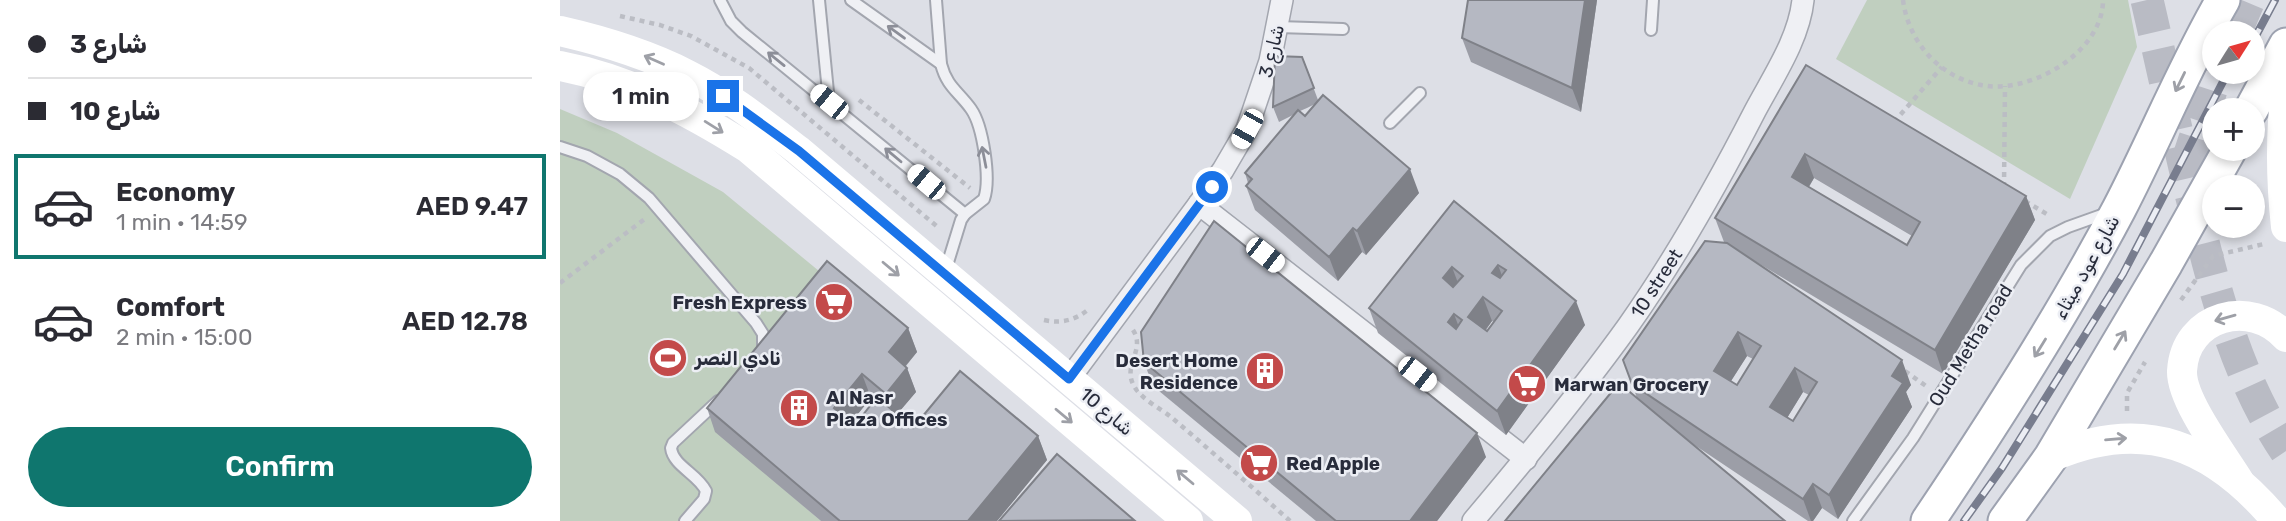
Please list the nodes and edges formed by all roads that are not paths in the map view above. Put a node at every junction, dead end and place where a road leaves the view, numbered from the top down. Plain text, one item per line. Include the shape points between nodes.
1 (720, 0) edge
2 (819, 0) edge
3 (851, 0) edge
4 (936, 0) edge
5 (1282, 0) edge
6 (1654, 0) edge
7 (1820, 0) edge
8 (2224, 0) edge
9 (1802, 10) edge
10 (1278, 27) junction
11 (1343, 29) dead end
12 (1651, 30) dead end
13 (560, 31) edge
14 (2286, 45) edge
15 (941, 64) junction
16 (560, 65) edge
17 (2286, 90) edge
18 (1419, 93) dead end
19 (2257, 98) edge
20 (829, 102) junction
21 (1390, 123) dead end
22 (560, 147) edge
23 (2223, 161) edge
24 (1199, 204) junction
25 (2119, 208) junction
26 (965, 214) junction
27 (2286, 227) edge
28 (945, 273) junction
29 (2286, 337) edge
30 (761, 358) edge
31 (1069, 379) junction
32 (724, 394) edge
33 (2051, 457) junction
34 (1526, 459) junction
35 (2239, 481) junction
36 (685, 521) edge
37 (1188, 521) edge
38 (1237, 521) edge
39 (1473, 521) edge
40 (1853, 521) edge
41 (1928, 521) edge
42 (2005, 521) edge
43 (2277, 521) edge

20 -> 1 lane via 742,32
2 - 20 lane
15 -> 3 lane
4 - 15 lane
5 - 10 street, شارع 3
6 - 12 lane
7 - 9 street, 10 street
8 -> 25 main road, شارع عود ميثاء
9 - 34 street, 10 street via 1692,228 1616,342
10 - 11 lane
10 - 24 street, شارع 3 via 1247,129
28 -> 13 main road, شارع 10 via 740,106 688,75 633,51
14 - 19 main road
26 -> 15 lane via 984,199 988,179 976,118 948,84
16 -> 37 main road, شارع 10 via 643,90 748,148
17 - 27 main road via 2281,183
18 - 21 lane
26 -> 20 lane
22 - 30 lane via 620,174 658,209 756,323 763,334
33 -> 23 main road
24 - 31 street, شارع 3
24 - 34 street
25 - 40 lane, Oud Metha road via 2050,236 2021,265 1913,438
25 -> 41 main road, شارع عود ميثاء via 2047,337
26 - 28 lane
28 - 31 main road, شارع 10
29 -> 35 main road via 2260,319 2239,314 2199,330 2187,349 2182,371 2186,394
38 -> 31 main road, شارع 10
32 - 36 lane via 671,448 706,491
33 -> 35 main road via 2100,440 2127,437 2168,442 2206,457
33 - 42 main road
34 - 39 street, 10 street
35 - 43 main road

